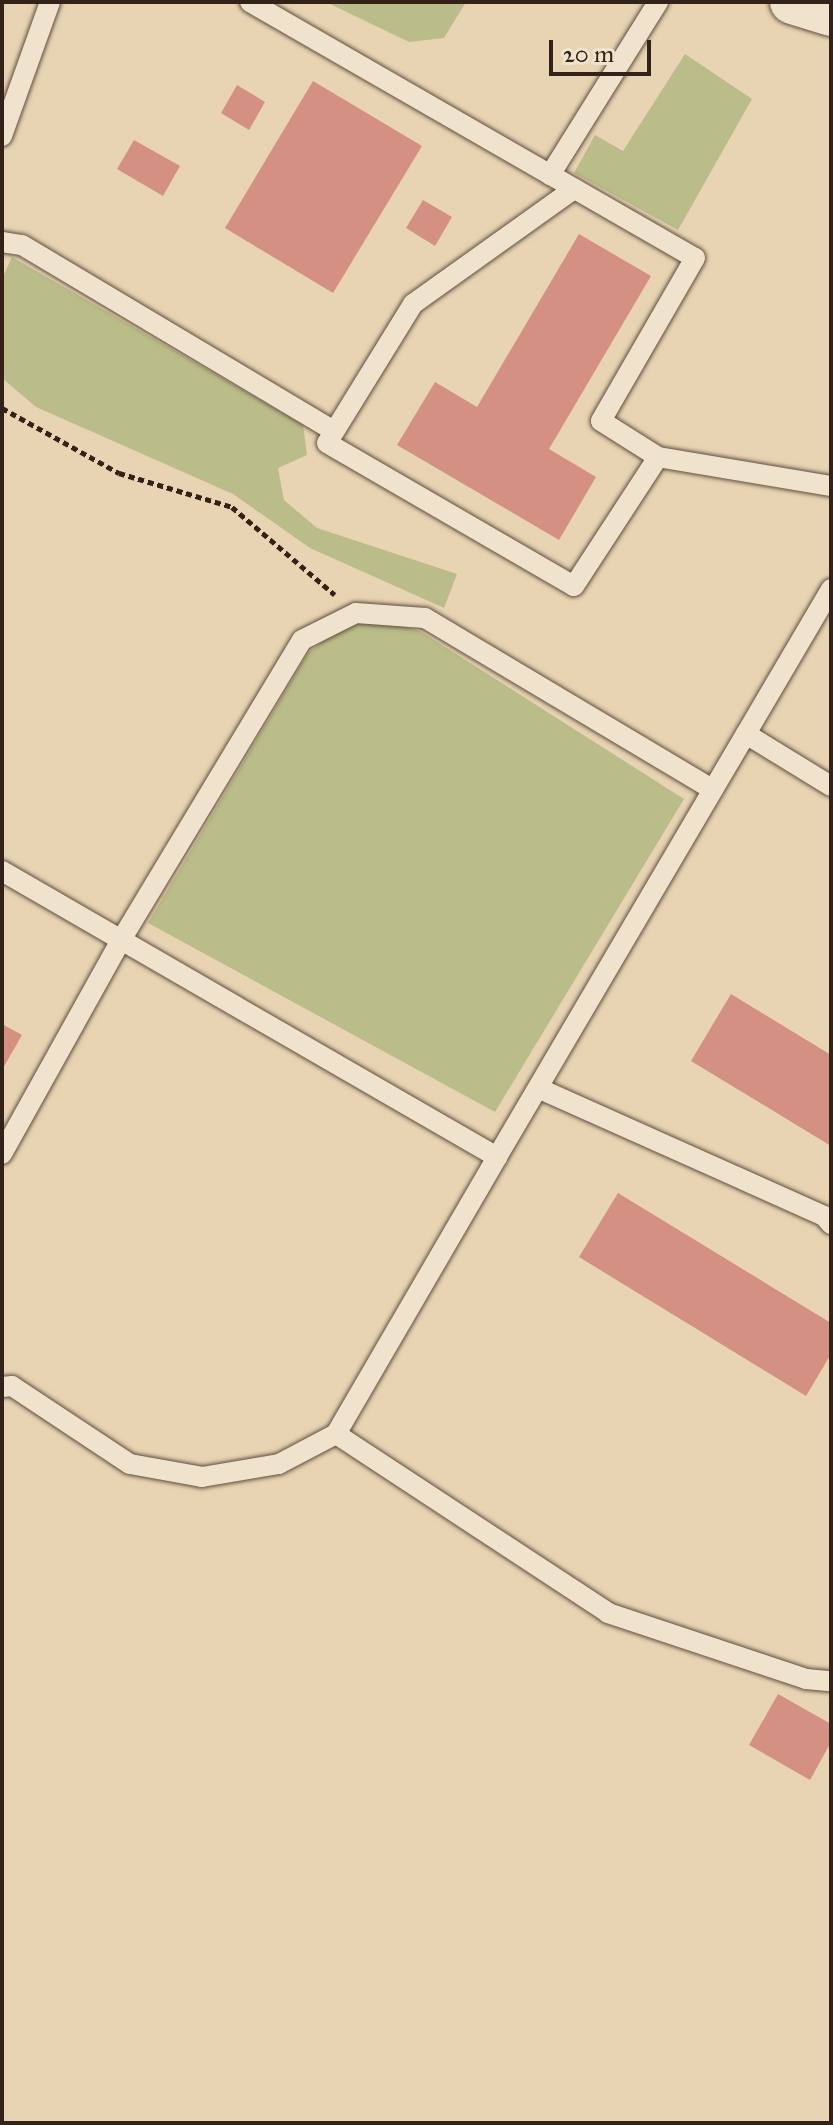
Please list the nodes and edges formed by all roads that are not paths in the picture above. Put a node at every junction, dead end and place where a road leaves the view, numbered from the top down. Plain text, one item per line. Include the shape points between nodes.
1 (50, 2) edge
2 (250, 2) edge
3 (658, 2) edge
4 (792, 2) edge
5 (831, 14) edge
6 (2, 136) edge
7 (550, 175) junction
8 (574, 189) junction
9 (2, 242) edge
10 (334, 431) junction
11 (658, 457) junction
12 (831, 486) edge
13 (831, 589) edge
14 (746, 734) junction
15 (831, 786) edge
16 (713, 790) junction
17 (2, 871) edge
18 (121, 940) junction
19 (538, 1088) junction
20 (2, 1154) edge
21 (497, 1157) junction
22 (829, 1219) edge
23 (2, 1387) edge
24 (336, 1434) junction
25 (831, 1681) edge

1 - 6 lane
2 - 7 lane
3 - 7 lane
4 - 5 street
7 - 8 lane
8 - 10 lane via 413,304
8 - 11 lane via 695,258 601,421
9 - 10 lane via 22,245
10 - 11 lane via 327,443 574,586
11 - 12 lane
13 - 14 lane
14 - 15 lane
14 - 16 lane
16 - 18 lane via 425,618 356,613 302,640
16 - 19 lane
17 - 18 lane
18 - 20 lane
18 - 21 lane
19 - 21 lane
19 - 22 lane
21 - 24 lane
23 - 24 lane via 12,1386 130,1464 202,1477 279,1464
24 - 25 lane via 608,1613 806,1679

